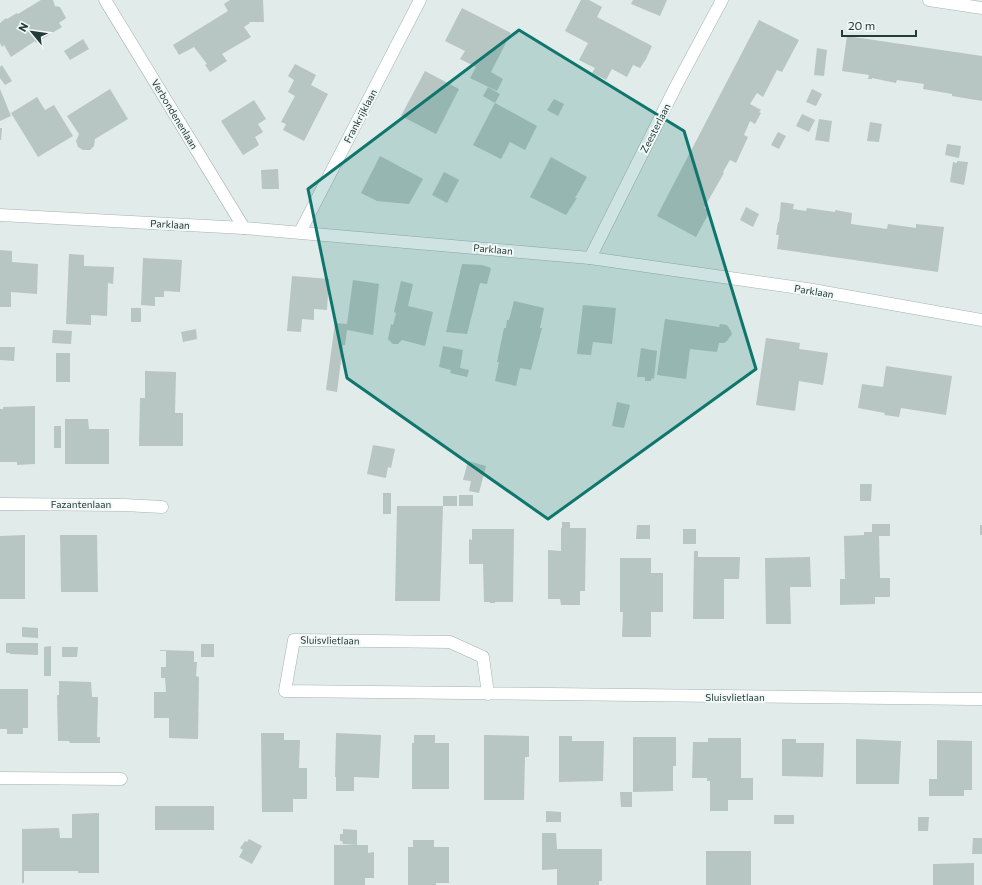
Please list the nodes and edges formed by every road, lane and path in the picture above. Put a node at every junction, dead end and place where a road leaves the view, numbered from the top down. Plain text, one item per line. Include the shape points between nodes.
1 (105, 0) edge
2 (420, 0) edge
3 (722, 0) edge
4 (929, 0) edge
5 (982, 8) edge
6 (0, 215) edge
7 (244, 228) junction
8 (300, 232) junction
9 (590, 258) junction
10 (982, 320) edge
11 (0, 504) edge
12 (162, 507) dead end
13 (488, 694) junction
14 (982, 699) edge
15 (0, 778) edge
16 (121, 779) dead end

1 - 7 street, Verbondenenlaan
2 - 8 street, Frankrijklaan
3 - 9 street, Zeesterlaan
4 - 5 street
6 - 7 street, Parklaan
7 - 8 street, Parklaan
8 - 9 street, Parklaan
9 - 10 street, Parklaan via 807,289
11 - 12 street, Fazantenlaan
13 - 13 street, Sluisvlietlaan via 316,692 285,691 294,640 317,640 450,642 484,657
13 - 14 street, Sluisvlietlaan
15 - 16 street

